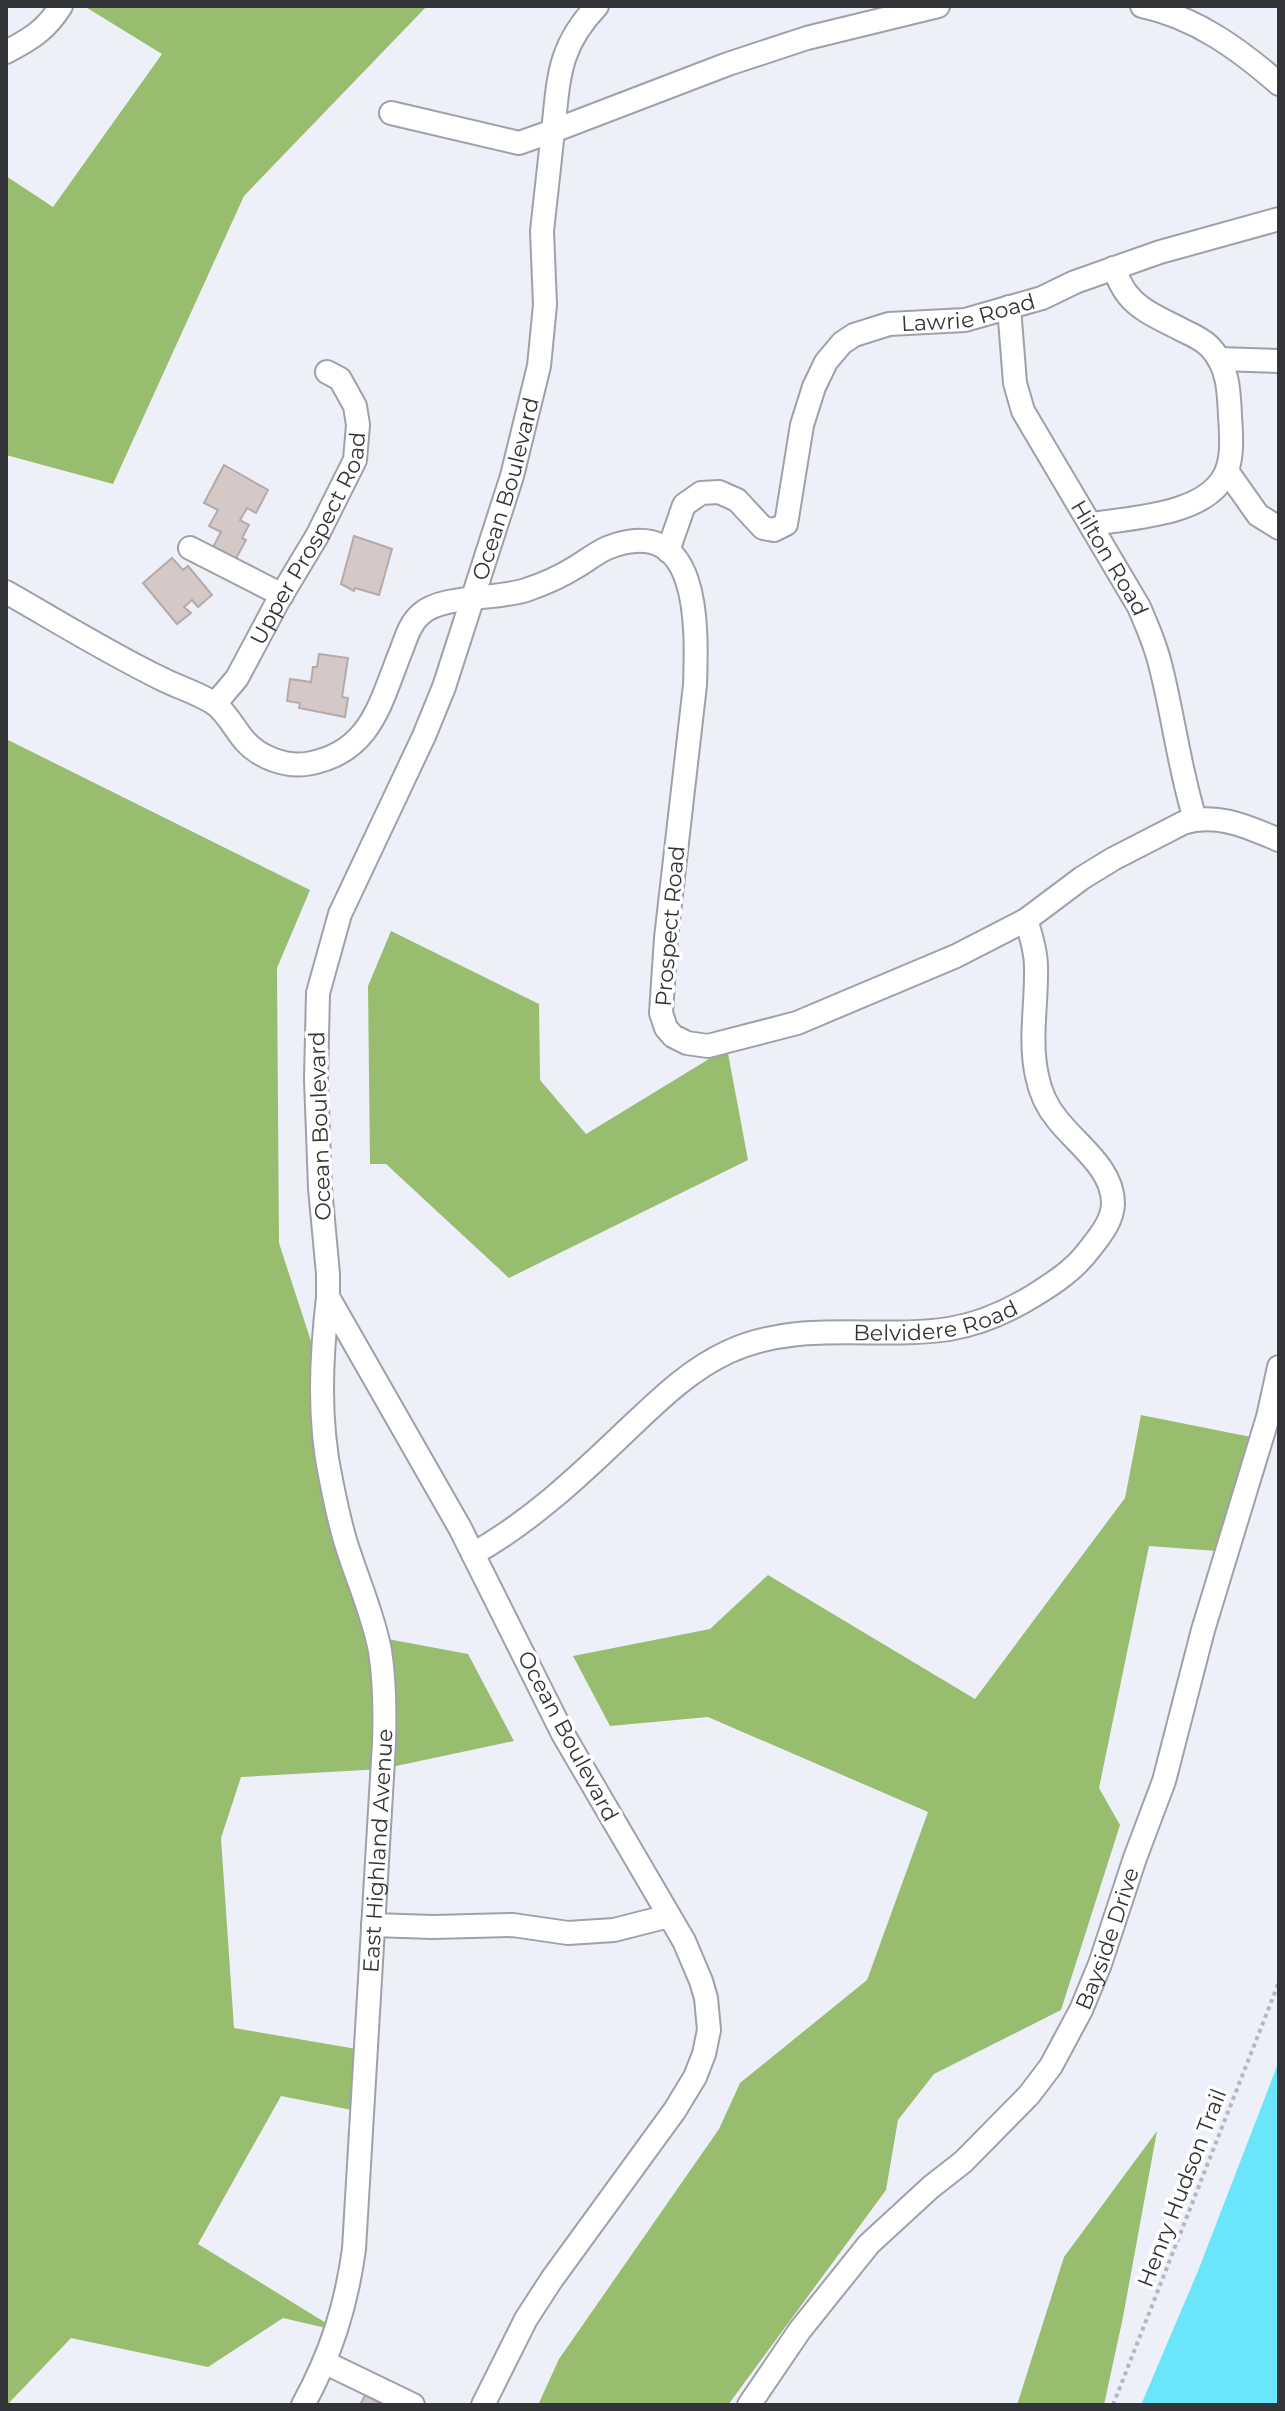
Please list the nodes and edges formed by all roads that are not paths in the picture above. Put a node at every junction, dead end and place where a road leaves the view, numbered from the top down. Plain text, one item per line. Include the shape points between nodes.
1 (61, 6) edge
2 (597, 6) edge
3 (938, 6) edge
4 (1142, 6) edge
5 (6, 52) edge
6 (1279, 84) edge
7 (391, 113) dead end
8 (553, 131) junction
9 (1279, 219) edge
10 (1113, 268) junction
11 (1009, 307) junction
12 (1219, 359) junction
13 (1279, 361) edge
14 (327, 372) dead end
15 (1227, 471) junction
16 (1091, 524) junction
17 (1279, 528) edge
18 (190, 548) dead end
19 (668, 551) junction
20 (6, 592) edge
21 (282, 595) junction
22 (472, 599) junction
23 (215, 704) junction
24 (1195, 819) junction
25 (1279, 840) edge
26 (1026, 920) junction
27 (328, 1297) junction
28 (1279, 1367) edge
29 (473, 1554) junction
30 (669, 1916) junction
31 (373, 1925) junction
32 (324, 2362) junction
33 (303, 2405) edge
34 (413, 2405) edge
35 (483, 2405) edge
36 (749, 2405) edge

1 - 5 street via 35,37
2 - 8 street via 564,54
3 - 8 street via 794,42
4 - 6 street via 1183,19 1232,45
7 - 8 street via 519,143
8 - 22 street, Ocean Boulevard via 543,221 545,305 539,366 508,491
9 - 10 street, Lawrie Road
10 - 11 street, Lawrie Road
10 - 12 street via 1131,299 1209,345
11 - 16 street, Hilton Road via 1015,383 1023,411
11 - 19 street, Lawrie Road via 965,320 889,324 842,343 826,362 802,425 786,524 763,528 737,500 719,492 701,493 684,505
12 - 13 street
12 - 15 street via 1227,374 1230,403
14 - 21 street, Upper Prospect Road via 340,379 355,406 358,448
15 - 16 street via 1206,497 1168,512
15 - 17 street via 1258,515
16 - 24 street, Hilton Road via 1153,641
18 - 21 street
19 - 22 street via 646,541 621,543 548,583
19 - 26 street, Prospect Road via 687,579 696,644 661,1013 673,1036 708,1046 797,1023 956,956
20 - 23 street
21 - 23 street, Upper Prospect Road via 237,678
22 - 23 street via 420,614 374,719 364,735 336,756 306,764 278,762 246,743
22 - 27 street, Ocean Boulevard via 424,736 340,914 318,993 316,1079
24 - 25 street via 1224,820
24 - 26 street, Prospect Road via 1113,859
26 - 29 street, Belvidere Road via 1036,965 1033,1056 1038,1078 1050,1110 1106,1176 1112,1192 1112,1213 1084,1257 1015,1307 976,1323 916,1332 799,1333 728,1352 675,1386 564,1489
27 - 29 street, Ocean Boulevard
27 - 31 street, East Highland Avenue via 321,1360 328,1464 345,1540 374,1627 385,1693
28 - 36 street, Bayside Drive via 1164,1781 1081,2010 1029,2095 963,2162 869,2244
29 - 30 street, Ocean Boulevard via 563,1734
30 - 31 street via 614,1930 568,1933 513,1925
30 - 35 street, Ocean Boulevard via 706,1998 709,2030 704,2054 675,2110 526,2319
31 - 32 street, East Highland Avenue via 354,2249 341,2317
32 - 33 street, East Highland Avenue
32 - 34 street

